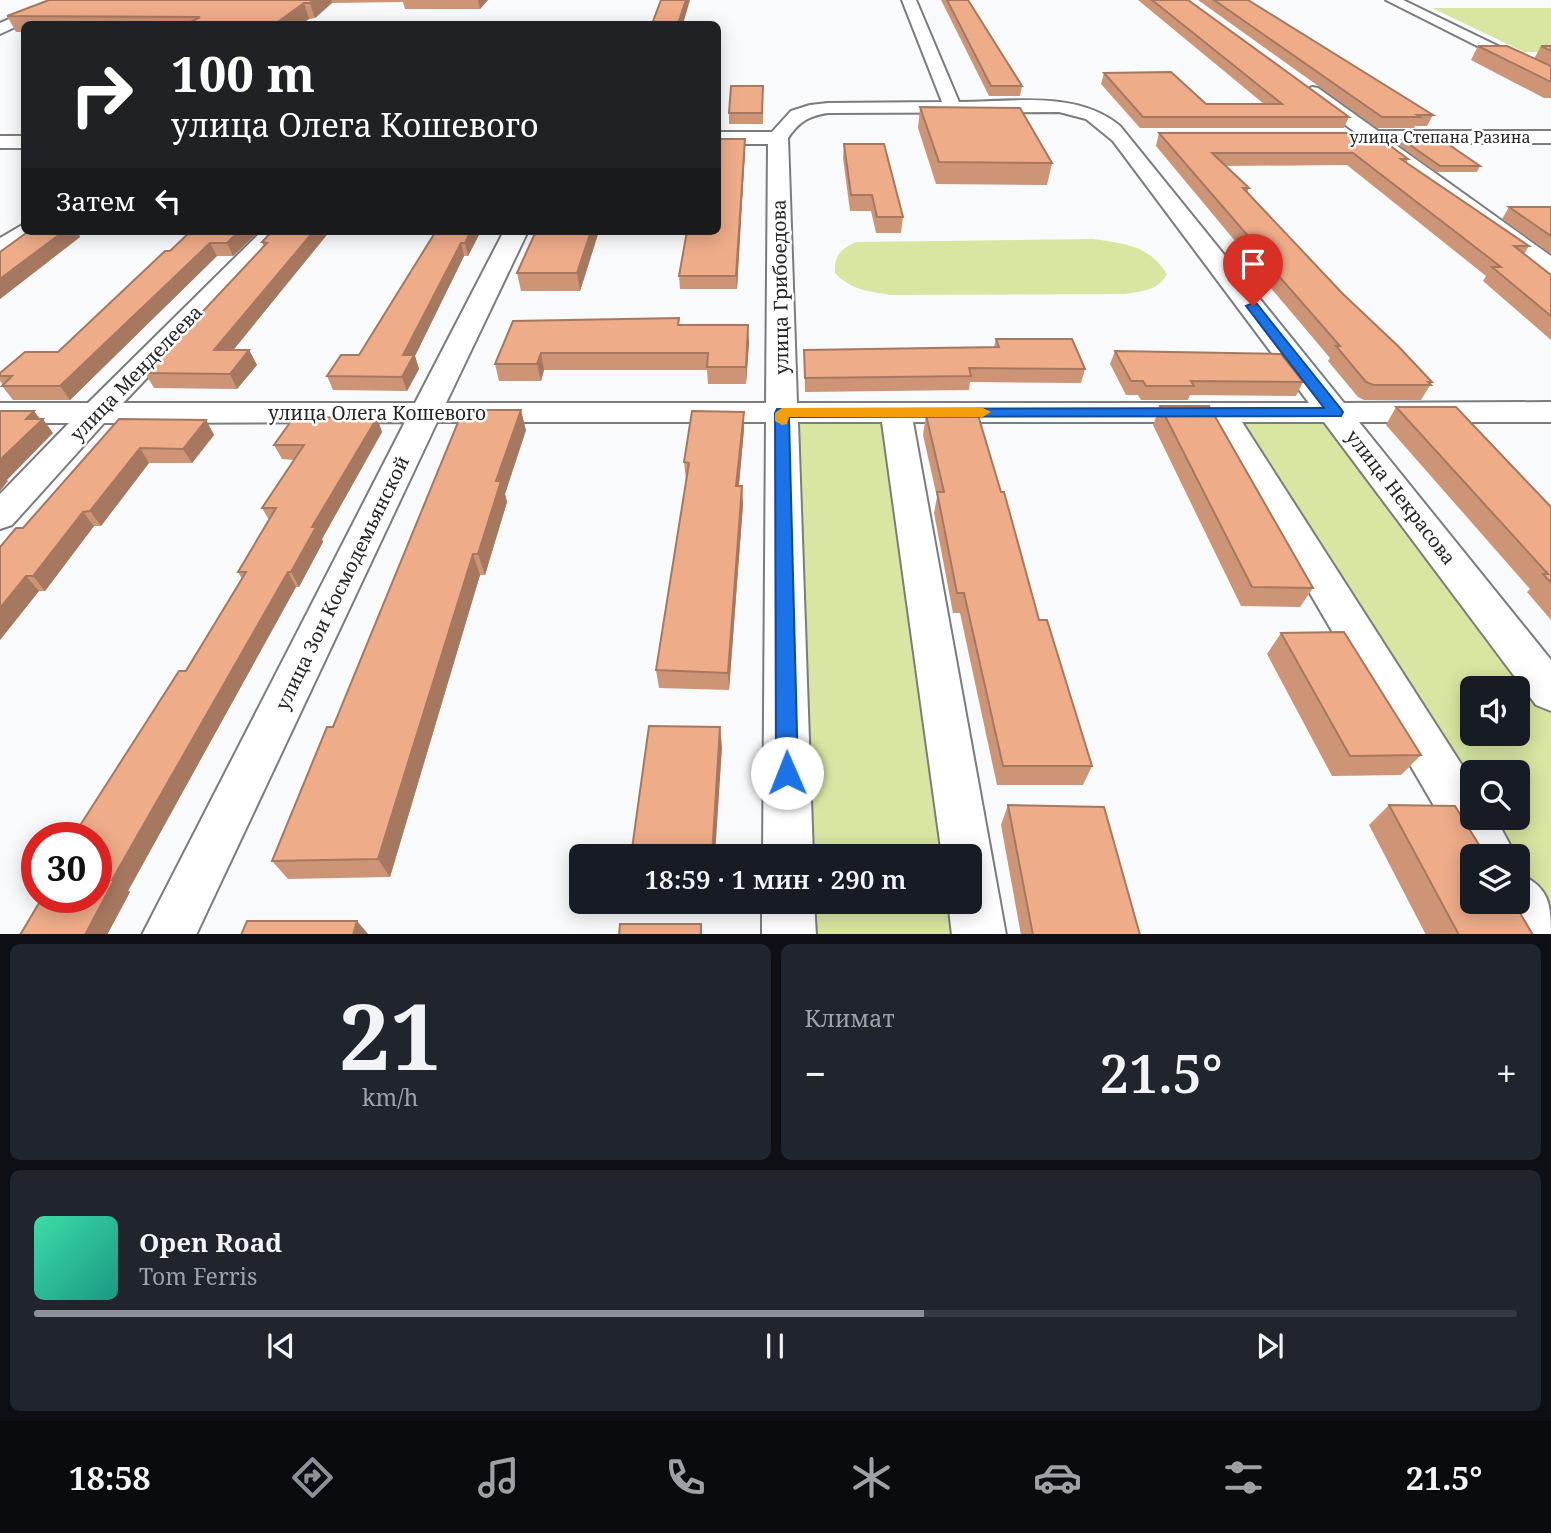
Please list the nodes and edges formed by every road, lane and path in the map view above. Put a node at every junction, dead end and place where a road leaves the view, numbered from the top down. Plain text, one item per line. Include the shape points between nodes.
1 (66, 0) edge
2 (909, 0) edge
3 (1393, 0) edge
4 (0, 29) edge
5 (1551, 78) edge
6 (1301, 85) edge
7 (952, 106) junction
8 (1347, 137) edge
9 (1373, 137) junction
10 (1551, 137) edge
11 (721, 138) edge
12 (778, 138) junction
13 (0, 142) edge
14 (21, 142) edge
15 (21, 234) edge
16 (271, 235) edge
17 (514, 235) edge
18 (0, 249) edge
19 (1551, 268) edge
20 (896, 412) junction
21 (1220, 412) junction
22 (1336, 412) junction
23 (1551, 412) edge
24 (0, 413) edge
25 (96, 413) junction
26 (426, 413) junction
27 (782, 413) junction
28 (0, 516) edge
29 (1551, 692) edge
30 (788, 844) edge
31 (965, 844) edge
32 (1484, 844) edge
33 (788, 914) edge
34 (976, 914) edge
35 (1526, 914) edge
36 (168, 934) edge
37 (789, 934) edge
38 (979, 934) edge
39 (1539, 934) edge

1 - 4 street
2 - 7 street
3 - 5 street
6 - 9 street
7 - 12 street, улица Некрасова via 812,110 788,122
7 - 22 street, улица Некрасова via 1073,109 1133,137
8 - 9 street, улица Степана Разина
9 - 10 street, улица Степана Разина
9 - 19 street
11 - 12 street
12 - 27 street, улица Грибоедова
13 - 14 street
15 - 18 street
16 - 25 street, улица Менделеева
17 - 26 street, улица Зои Космодемьянской
20 - 21 street, улица Олега Кошевого
20 - 27 street, улица Олега Кошевого
20 - 31 street
21 - 22 street, улица Олега Кошевого
21 - 32 street
22 - 23 street, улица Олега Кошевого
22 - 29 street, улица Некрасова
24 - 25 street, улица Олега Кошевого
25 - 26 street, улица Олега Кошевого
25 - 28 street, улица Менделеева
26 - 27 street, улица Олега Кошевого
26 - 36 street, улица Зои Космодемьянской
27 - 30 street, улица Грибоедова
33 - 37 street
34 - 38 street
35 - 39 street

